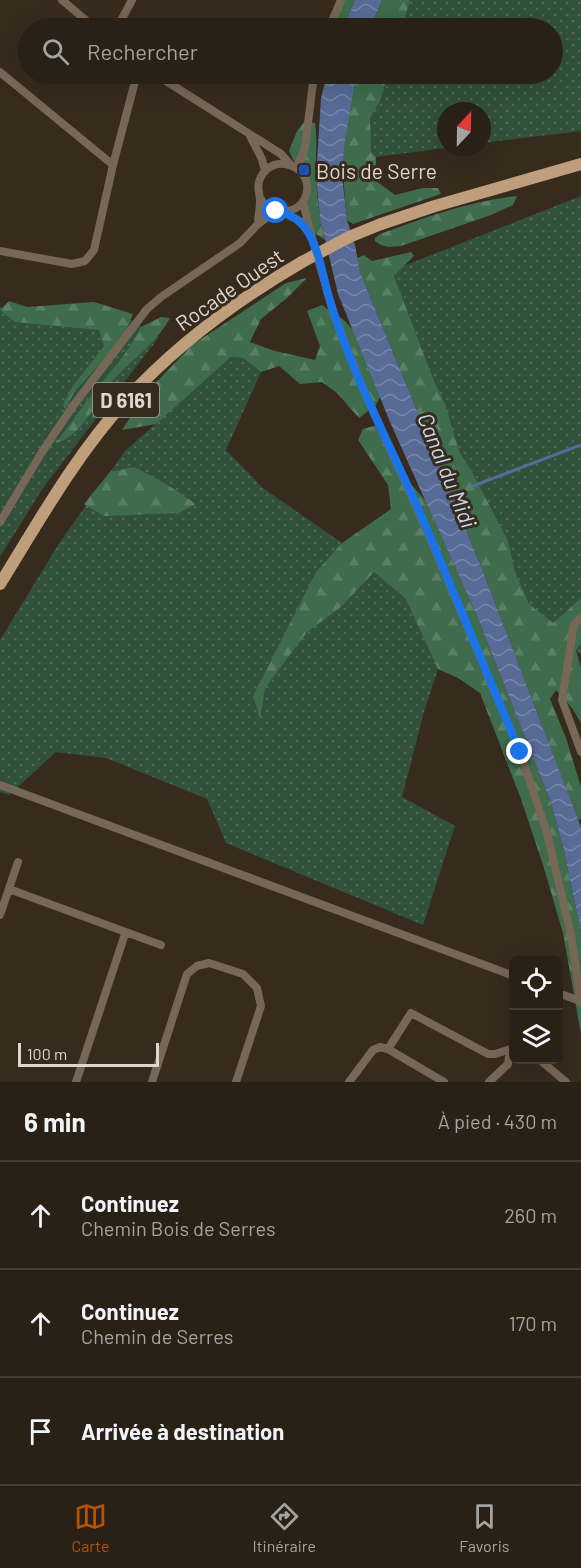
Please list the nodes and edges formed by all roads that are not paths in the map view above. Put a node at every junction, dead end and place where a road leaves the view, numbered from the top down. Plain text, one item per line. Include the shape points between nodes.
1 (62, 0) edge
2 (132, 0) edge
3 (341, 0) edge
4 (83, 18) edge
5 (122, 18) edge
6 (333, 18) edge
7 (0, 72) edge
8 (134, 84) edge
9 (170, 84) edge
10 (314, 84) edge
11 (250, 135) junction
12 (581, 164) edge
13 (113, 165) junction
14 (294, 166) junction
15 (265, 171) junction
16 (260, 198) junction
17 (303, 202) junction
18 (279, 212) junction
19 (258, 224) junction
20 (311, 234) junction
21 (0, 251) edge
22 (0, 522) edge
23 (0, 584) edge
24 (581, 617) edge
25 (581, 752) edge
26 (0, 785) edge
27 (18, 861) dead end
28 (9, 889) junction
29 (0, 915) edge
30 (125, 934) junction
31 (161, 945) dead end
32 (509, 975) edge
33 (563, 995) edge
34 (580, 1002) edge
35 (388, 1049) junction
36 (509, 1050) edge
37 (509, 1060) edge
38 (546, 1064) edge
39 (76, 1082) edge
40 (152, 1082) edge
41 (236, 1082) edge
42 (349, 1082) edge
43 (444, 1082) edge
44 (489, 1082) edge
45 (566, 1082) edge

1 - 4 street
2 - 5 street
3 - 6 street
7 - 13 street
8 - 13 street
9 - 11 street
10 - 14 street via 305,148
11 - 14 street
11 - 15 street
12 - 23 main road, Rocade Ouest / D 6161, bridge via 381,224 349,237 263,285 198,332 126,400 59,488
13 - 21 street via 94,250 85,261 72,264
14 - 15 street via 277,164
14 - 17 street via 303,173 307,188
15 - 16 street via 258,184
16 - 18 street
16 - 19 street
17 - 18 street
17 - 20 street
18 - 19 street
18 - 20 street via 300,221
19 - 22 street via 240,243 147,309 67,415
20 - 34 street via 334,315 365,393 428,531 520,752 547,833 571,935
24 - 25 street via 574,624 562,700
26 - 32 street
27 - 28 street
28 - 29 street
28 - 30 street
30 - 31 street
30 - 39 street
33 - 34 street
35 - 36 street via 411,1013 488,1054
35 - 42 street via 373,1050
35 - 43 street
37 - 44 street
38 - 45 street
40 - 41 street via 187,974 209,963 243,974 257,988 261,1006

